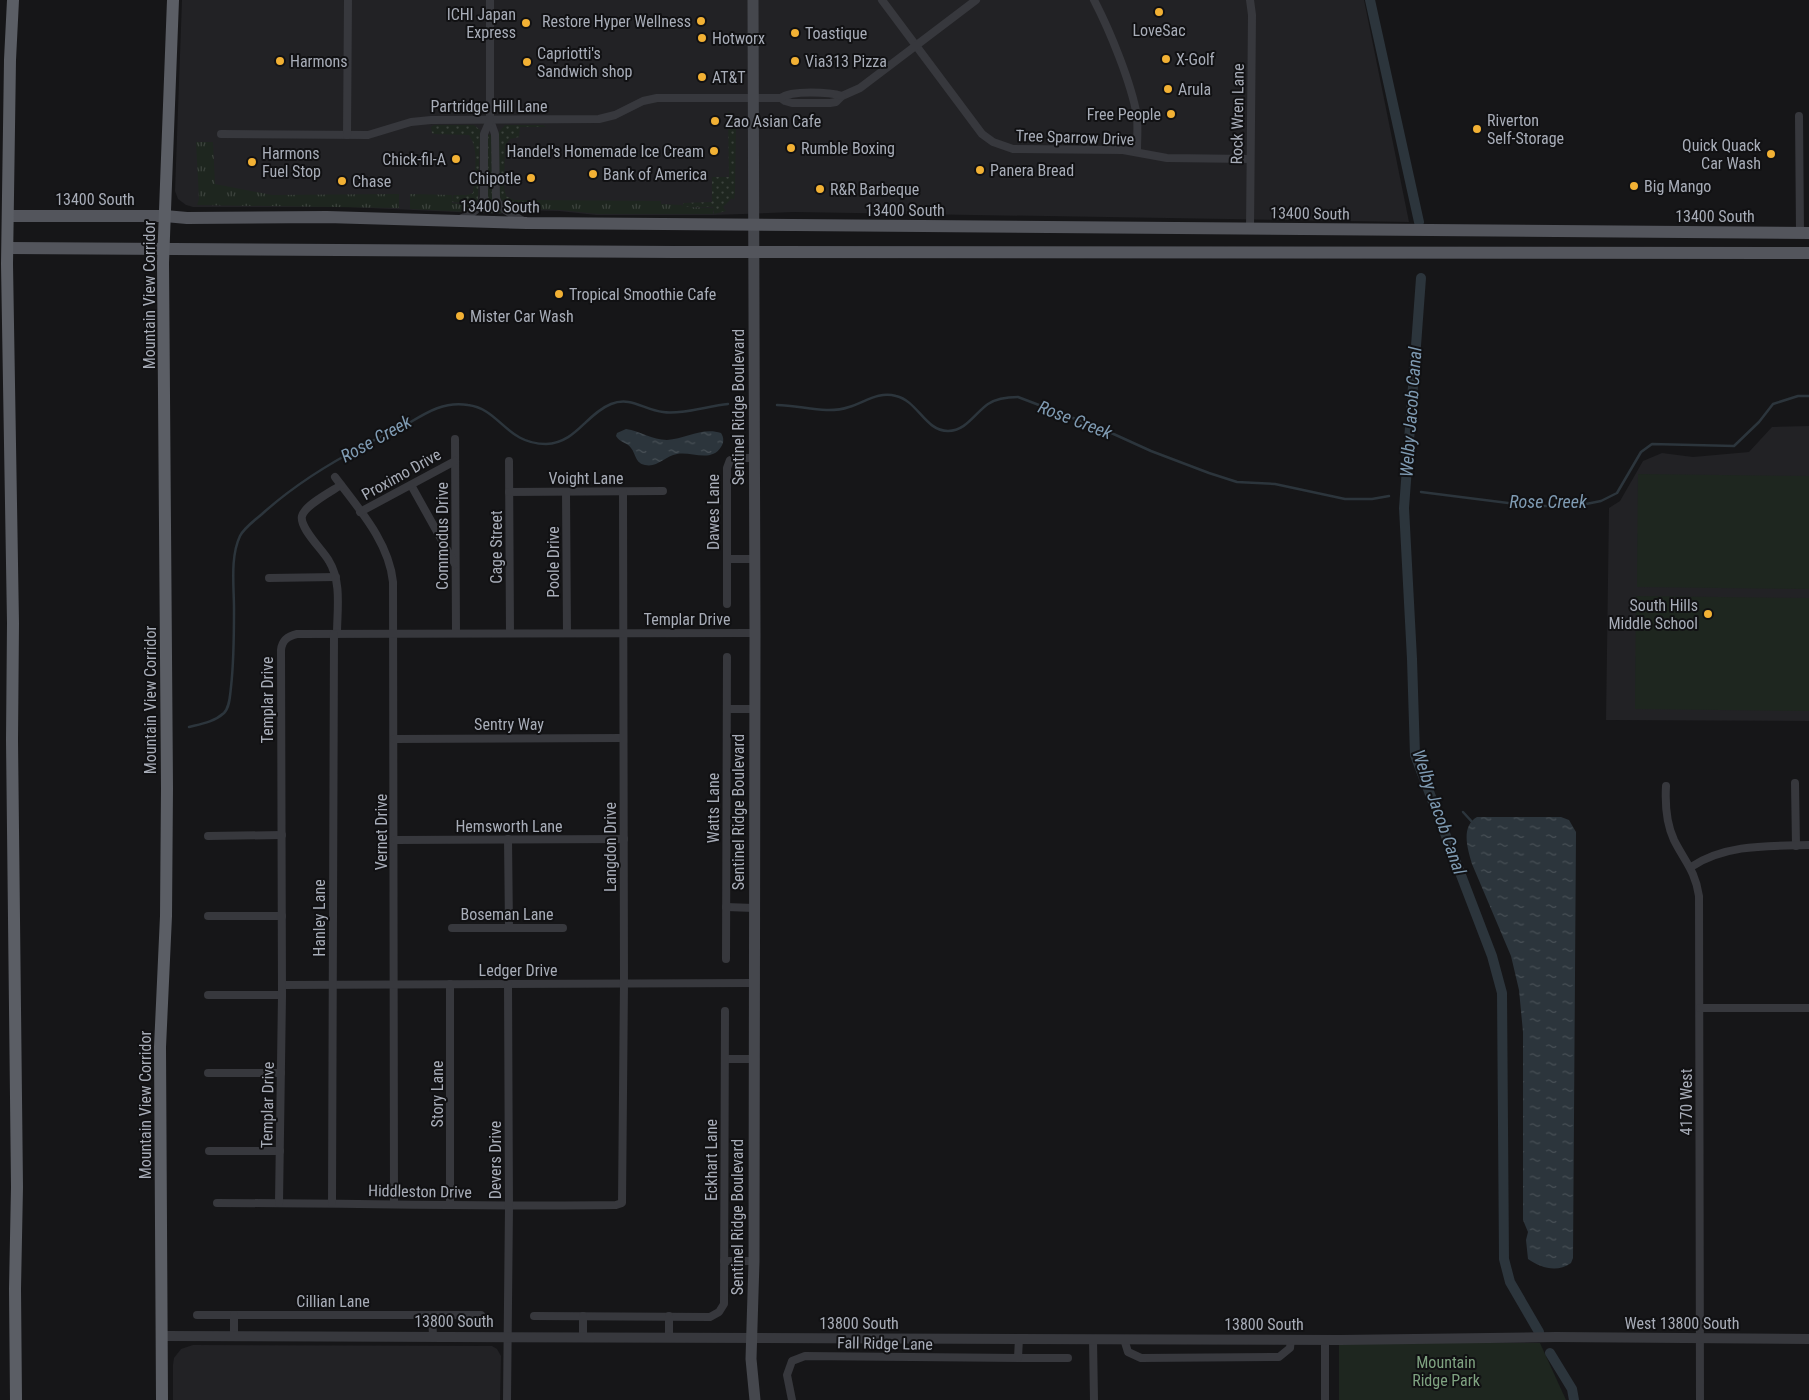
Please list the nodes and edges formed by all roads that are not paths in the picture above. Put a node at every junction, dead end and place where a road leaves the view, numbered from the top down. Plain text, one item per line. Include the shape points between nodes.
1 (13, 0) edge
2 (173, 0) edge
3 (348, 0) edge
4 (490, 0) edge
5 (753, 0) edge
6 (882, 0) edge
7 (976, 0) edge
8 (1094, 0) edge
9 (1250, 0) edge
10 (916, 45) junction
11 (754, 98) junction
12 (1800, 116) dead end
13 (490, 120) junction
14 (221, 134) dead end
15 (347, 135) junction
16 (1138, 152) junction
17 (1250, 159) junction
18 (4, 216) edge
19 (165, 216) junction
20 (455, 222) junction
21 (527, 223) junction
22 (754, 224) junction
23 (1250, 229) junction
24 (1804, 233) edge
25 (4, 248) edge
26 (164, 249) junction
27 (754, 252) junction
28 (1809, 253) edge
29 (455, 439) dead end
30 (755, 458) junction
31 (455, 460) junction
32 (509, 461) dead end
33 (335, 477) dead end
34 (341, 485) junction
35 (411, 485) junction
36 (663, 491) dead end
37 (510, 492) junction
38 (566, 492) junction
39 (623, 492) junction
40 (360, 512) junction
41 (727, 559) junction
42 (755, 559) junction
43 (456, 564) junction
44 (336, 577) junction
45 (269, 578) dead end
46 (727, 604) dead end
47 (755, 632) junction
48 (394, 633) junction
49 (456, 633) junction
50 (510, 633) junction
51 (567, 633) junction
52 (623, 633) junction
53 (336, 634) junction
54 (726, 657) dead end
55 (726, 709) junction
56 (755, 709) junction
57 (623, 738) junction
58 (394, 739) junction
59 (1795, 783) dead end
60 (1666, 786) dead end
61 (282, 835) junction
62 (208, 836) dead end
63 (508, 839) junction
64 (624, 839) junction
65 (395, 840) junction
66 (1796, 846) junction
67 (1809, 846) edge
68 (1691, 867) junction
69 (726, 907) junction
70 (754, 908) junction
71 (208, 916) dead end
72 (282, 916) junction
73 (452, 928) dead end
74 (509, 928) junction
75 (563, 928) dead end
76 (726, 959) dead end
77 (624, 983) junction
78 (754, 983) junction
79 (333, 984) junction
80 (393, 984) junction
81 (450, 984) junction
82 (508, 984) junction
83 (282, 985) junction
84 (208, 995) dead end
85 (282, 995) junction
86 (1700, 1008) junction
87 (1809, 1008) edge
88 (725, 1011) dead end
89 (754, 1059) junction
90 (725, 1060) junction
91 (208, 1073) dead end
92 (281, 1073) junction
93 (209, 1151) dead end
94 (280, 1151) junction
95 (217, 1203) dead end
96 (279, 1203) junction
97 (332, 1203) junction
98 (622, 1203) joint
99 (394, 1204) junction
100 (450, 1205) junction
101 (509, 1206) junction
102 (724, 1261) junction
103 (754, 1261) junction
104 (197, 1315) dead end
105 (234, 1315) junction
106 (432, 1315) junction
107 (481, 1315) dead end
108 (534, 1316) dead end
109 (583, 1316) junction
110 (668, 1316) junction
111 (162, 1336) junction
112 (234, 1336) junction
113 (433, 1336) junction
114 (508, 1336) junction
115 (583, 1336) junction
116 (669, 1337) junction
117 (752, 1337) junction
118 (1556, 1337) joint
119 (1019, 1338) junction
120 (1093, 1338) junction
121 (1700, 1338) junction
122 (1124, 1339) junction
123 (1291, 1339) junction
124 (1325, 1339) junction
125 (1809, 1339) edge
126 (1018, 1358) junction
127 (1068, 1358) dead end
128 (16, 1400) edge
129 (162, 1400) edge
130 (507, 1400) edge
131 (755, 1400) edge
132 (792, 1400) edge
133 (1094, 1400) edge
134 (1325, 1400) edge
135 (1700, 1400) edge

1 - 18 highway
2 - 19 highway, Mountain View Corridor
3 - 15 street
4 - 13 street
5 - 11 main road, Sentinel Ridge Boulevard
6 - 10 street, Tree Sparrow Drive
7 - 10 street
8 - 16 street via 1128,83 1137,120
9 - 17 street, Rock Wren Lane
10 - 11 street via 860,88 842,96 791,93 781,98
10 - 16 street, Tree Sparrow Drive via 982,134 999,145 1013,149
11 - 13 street, Partridge Hill Lane via 657,98 599,119
11 - 22 main road, Sentinel Ridge Boulevard
12 - 24 street
13 - 15 street, Partridge Hill Lane via 416,121 373,134
13 - 20 street via 484,134 481,204 474,213
13 - 21 street via 495,134 496,198 505,210
14 - 15 street, Partridge Hill Lane
16 - 17 street, Tree Sparrow Drive via 1159,158
17 - 23 street, Rock Wren Lane
18 - 19 main road, 13400 South
18 - 25 highway
19 - 20 main road, 13400 South
19 - 26 highway, Mountain View Corridor
20 - 21 main road, 13400 South
21 - 22 main road, 13400 South
22 - 23 main road, 13400 South
22 - 27 main road, Sentinel Ridge Boulevard
23 - 24 main road, 13400 South
25 - 26 main road
25 - 128 highway via 13,613
26 - 27 main road
26 - 111 highway, Mountain View Corridor via 166,916 160,1047
27 - 28 main road
27 - 30 main road, Sentinel Ridge Boulevard
29 - 31 street, Commodus Drive
30 - 41 street, Dawes Lane via 730,460 727,468
30 - 42 main road, Sentinel Ridge Boulevard
31 - 35 street, Proximo Drive
31 - 43 street, Commodus Drive
32 - 37 street, Cage Street
33 - 34 street, Vernet Drive
34 - 40 street, Vernet Drive
34 - 44 street, Hanley Lane via 307,508 302,518 303,526 329,560
35 - 40 street, Proximo Drive
35 - 43 street
36 - 39 street, Voight Lane
37 - 38 street, Voight Lane
37 - 50 street, Cage Street
38 - 39 street, Voight Lane
38 - 51 street, Poole Drive
39 - 52 street, Langdon Drive
40 - 48 street, Vernet Drive via 390,561
41 - 42 street, Dawes Lane
41 - 46 street, Dawes Lane
42 - 47 main road, Sentinel Ridge Boulevard
43 - 49 street, Commodus Drive
44 - 45 street
44 - 53 street, Hanley Lane
47 - 52 street, Templar Drive
47 - 56 main road, Sentinel Ridge Boulevard
48 - 49 street, Templar Drive
48 - 53 street, Templar Drive
48 - 58 street, Vernet Drive
49 - 50 street, Templar Drive
50 - 51 street, Templar Drive
51 - 52 street, Templar Drive
52 - 57 street, Langdon Drive
53 - 61 street, Templar Drive via 297,634 287,637 281,646
53 - 79 street, Hanley Lane
54 - 55 street, Watts Lane
55 - 56 street
55 - 69 street, Watts Lane
56 - 70 main road, Sentinel Ridge Boulevard
57 - 58 street, Sentry Way
57 - 64 street, Langdon Drive
58 - 65 street, Vernet Drive
59 - 66 street
60 - 68 street, 4170 West via 1669,826
61 - 62 street
61 - 72 street, Templar Drive
63 - 64 street, Hemsworth Lane
63 - 65 street, Hemsworth Lane
63 - 74 street
64 - 77 street, Langdon Drive
65 - 80 street, Vernet Drive
66 - 67 street
66 - 68 street via 1735,850
68 - 86 street, 4170 West via 1699,896
69 - 70 street
69 - 76 street, Watts Lane
70 - 78 main road, Sentinel Ridge Boulevard
71 - 72 street
72 - 83 street, Templar Drive
73 - 74 street, Boseman Lane
74 - 75 street, Boseman Lane
77 - 78 street, Ledger Drive
77 - 82 street, Ledger Drive
77 - 98 street, Langdon Drive
78 - 89 main road, Sentinel Ridge Boulevard
79 - 80 street, Ledger Drive
79 - 83 street, Ledger Drive
79 - 97 street, Hanley Lane
80 - 81 street, Ledger Drive
80 - 99 street, Vernet Drive
81 - 82 street, Ledger Drive
81 - 100 street, Story Lane
82 - 101 street, Devers Drive
83 - 85 street, Templar Drive
84 - 85 street
85 - 92 street, Templar Drive
86 - 87 street
86 - 121 street, 4170 West
88 - 90 street, Eckhart Lane
89 - 90 street
89 - 103 main road, Sentinel Ridge Boulevard
90 - 102 street, Eckhart Lane
91 - 92 street
92 - 94 street, Templar Drive
93 - 94 street
94 - 96 street, Templar Drive
95 - 96 street, Hiddleston Drive
96 - 97 street, Hiddleston Drive
97 - 99 street, Hiddleston Drive
98 - 101 street, Hiddleston Drive
99 - 100 street, Hiddleston Drive
100 - 101 street, Hiddleston Drive
101 - 114 street, Devers Drive
102 - 103 street
102 - 110 street, Eckhart Lane via 724,1304 719,1312 710,1317
103 - 117 main road, Sentinel Ridge Boulevard
104 - 105 street, Cillian Lane
105 - 106 street, Cillian Lane
105 - 112 street
106 - 107 street, Cillian Lane
106 - 113 street
108 - 109 street
109 - 110 street
109 - 115 street
110 - 116 street
111 - 112 street, 13800 South
111 - 129 highway, Mountain View Corridor
112 - 113 street, 13800 South
113 - 114 street, 13800 South
114 - 115 street, 13800 South
114 - 130 street, Devers Drive
115 - 116 street, 13800 South
116 - 117 street, 13800 South
117 - 119 street, 13800 South
117 - 131 main road, Sentinel Ridge Boulevard
118 - 121 street, West 13800 South
118 - 124 street, 13800 South
119 - 120 street, 13800 South
119 - 126 street
120 - 122 street, 13800 South
120 - 133 street
121 - 125 street, West 13800 South
121 - 135 street, 4170 West
122 - 123 street, 13800 South
122 - 123 street via 1128,1352 1141,1358 1279,1357 1290,1348
123 - 124 street, 13800 South
124 - 134 street
126 - 127 street, Fall Ridge Lane
126 - 132 street, Fall Ridge Lane via 805,1356 792,1361 787,1375

